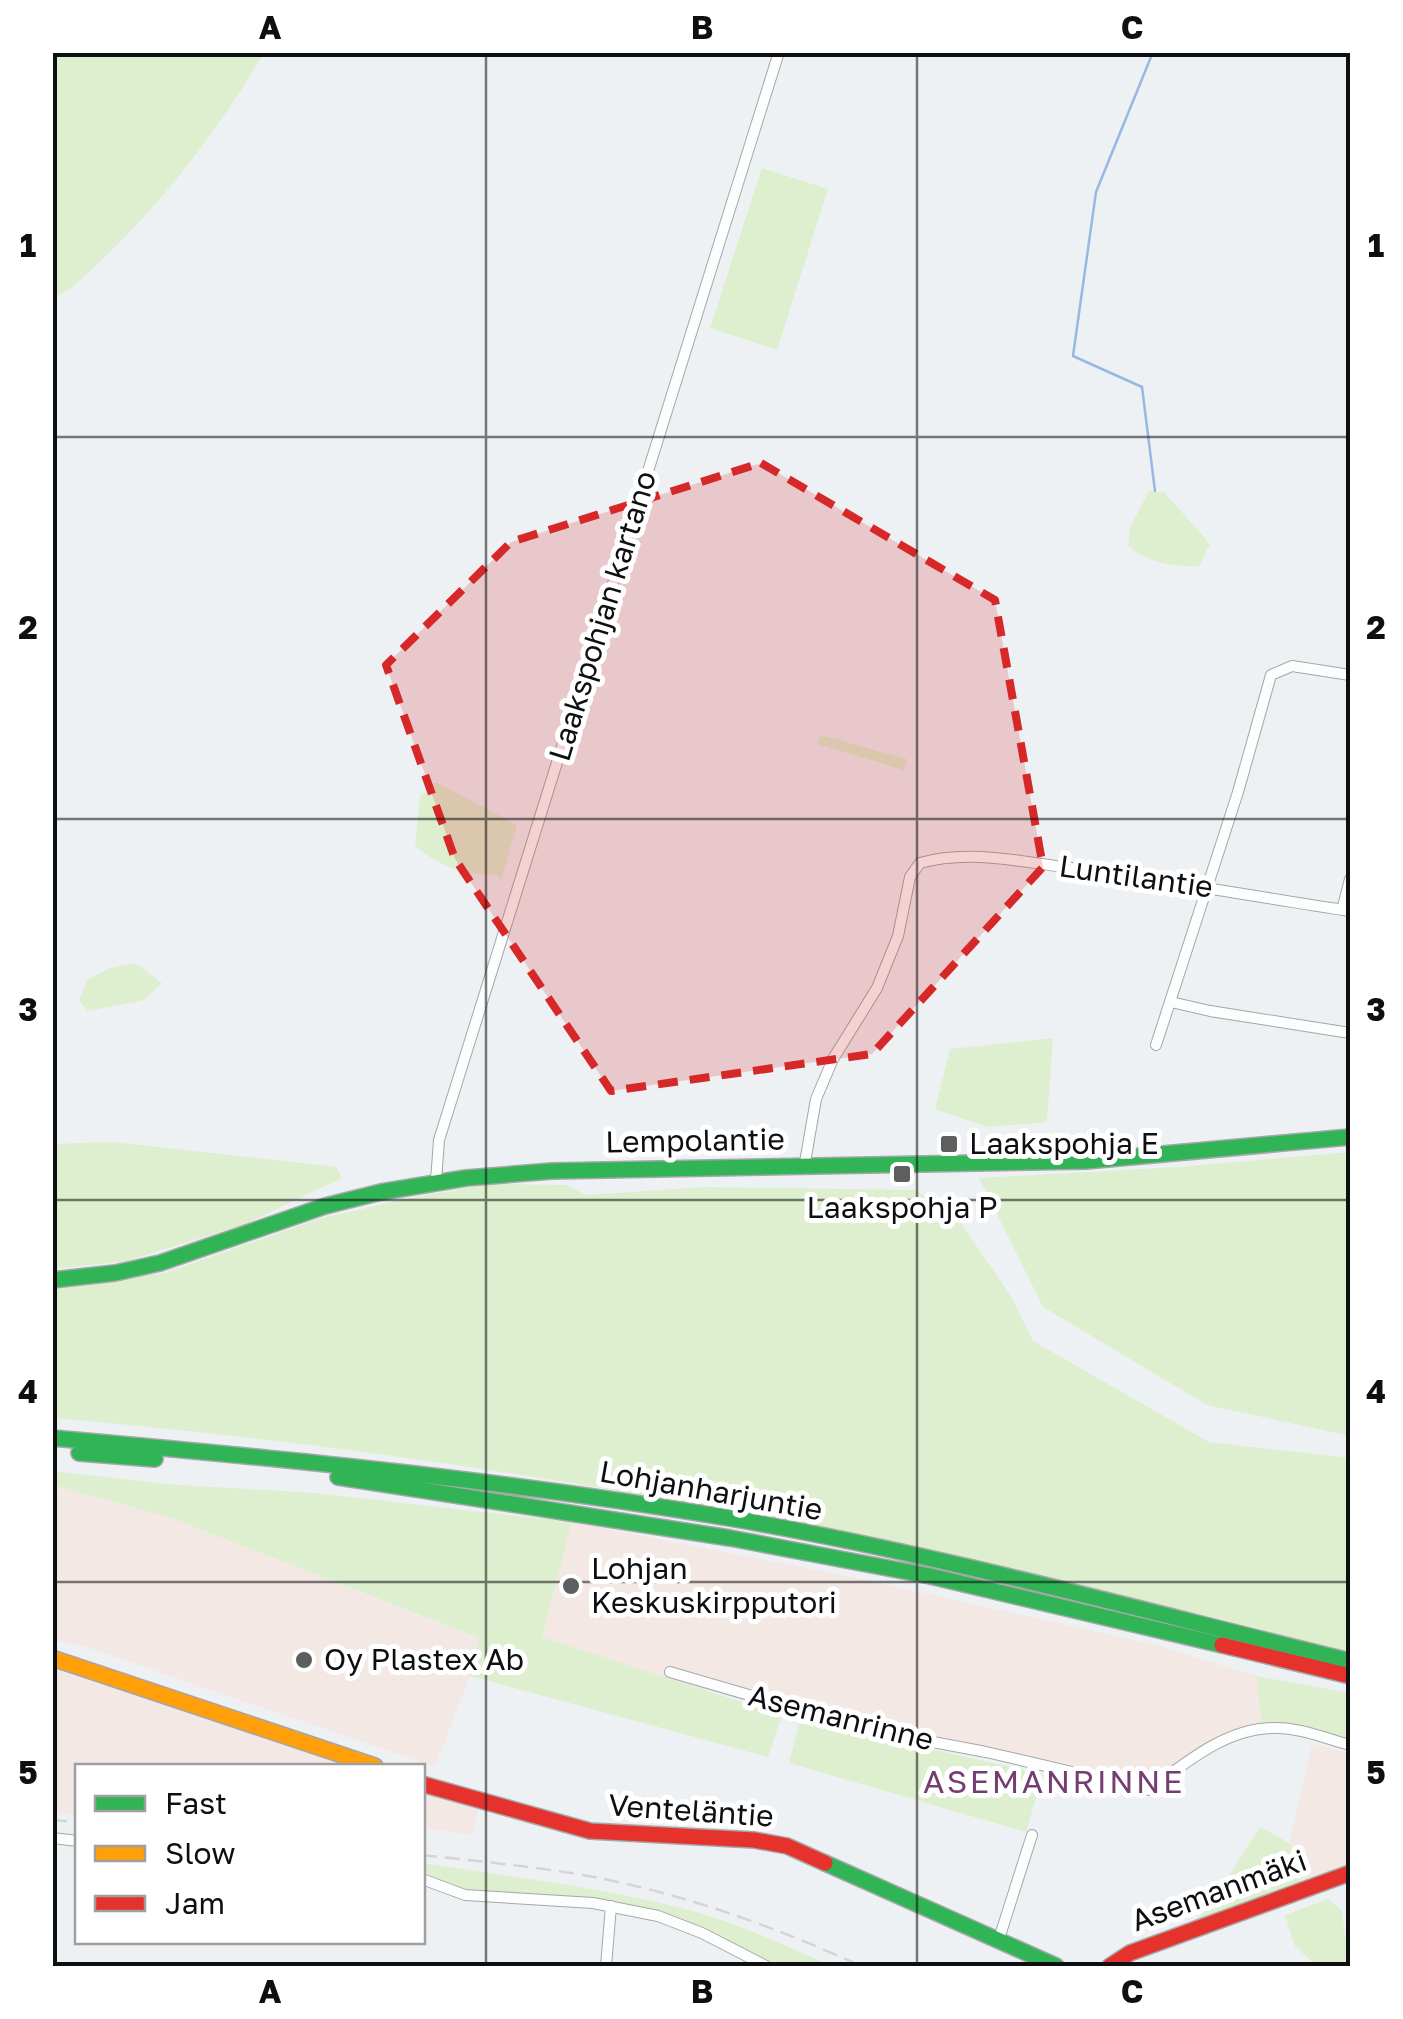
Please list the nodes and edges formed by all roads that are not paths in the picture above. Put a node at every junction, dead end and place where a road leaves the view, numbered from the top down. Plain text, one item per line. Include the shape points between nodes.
1 (780, 52) edge
2 (1350, 674) edge
3 (1350, 878) edge
4 (1207, 886) junction
5 (1346, 910) edge
6 (1172, 1002) junction
7 (1350, 1033) edge
8 (1156, 1045) dead end
9 (1350, 1137) edge
10 (804, 1168) junction
11 (436, 1181) junction
12 (52, 1280) edge
13 (52, 1427) edge
14 (52, 1438) edge
15 (116, 1441) junction
16 (52, 1451) edge
17 (52, 1658) edge
18 (1350, 1661) edge
19 (670, 1672) dead end
20 (1350, 1676) edge
21 (1350, 1745) edge
22 (369, 1764) edge
23 (425, 1785) edge
24 (1032, 1834) dead end
25 (1350, 1873) edge
26 (425, 1880) edge
27 (611, 1906) junction
28 (998, 1942) junction
29 (606, 1966) edge
30 (766, 1966) edge
31 (1056, 1966) edge
32 (1110, 1966) edge

1 - 11 street, Laakspohjan kartano via 439,1140
2 - 4 street via 1292,666 1270,674
3 - 5 street
4 - 5 street, Luntilantie
4 - 6 street
4 - 10 street, Luntilantie via 998,858 920,863 877,988 816,1098
6 - 7 street
6 - 8 street
9 - 10 main road, Lempolantie via 1086,1161
10 - 11 main road, Lempolantie via 552,1170
11 - 12 main road, Lempolantie via 326,1206 135,1269
13 - 15 main road
14 - 15 main road, Lohjanharjuntie
15 - 18 main road, Lohjanharjuntie via 328,1462 730,1518
16 - 20 main road, Lohjanharjuntie via 326,1475 730,1538 930,1576
17 - 22 main road
19 - 21 street, Asemanrinne via 869,1730 1149,1790 1212,1746 1248,1731 1276,1727
23 - 28 main road, Venteläntie via 590,1831 788,1846
24 - 28 street
25 - 32 main road, Asemanmäki
26 - 27 street via 465,1895
27 - 29 street
27 - 30 street via 658,1916
28 - 31 main road, Venteläntie

